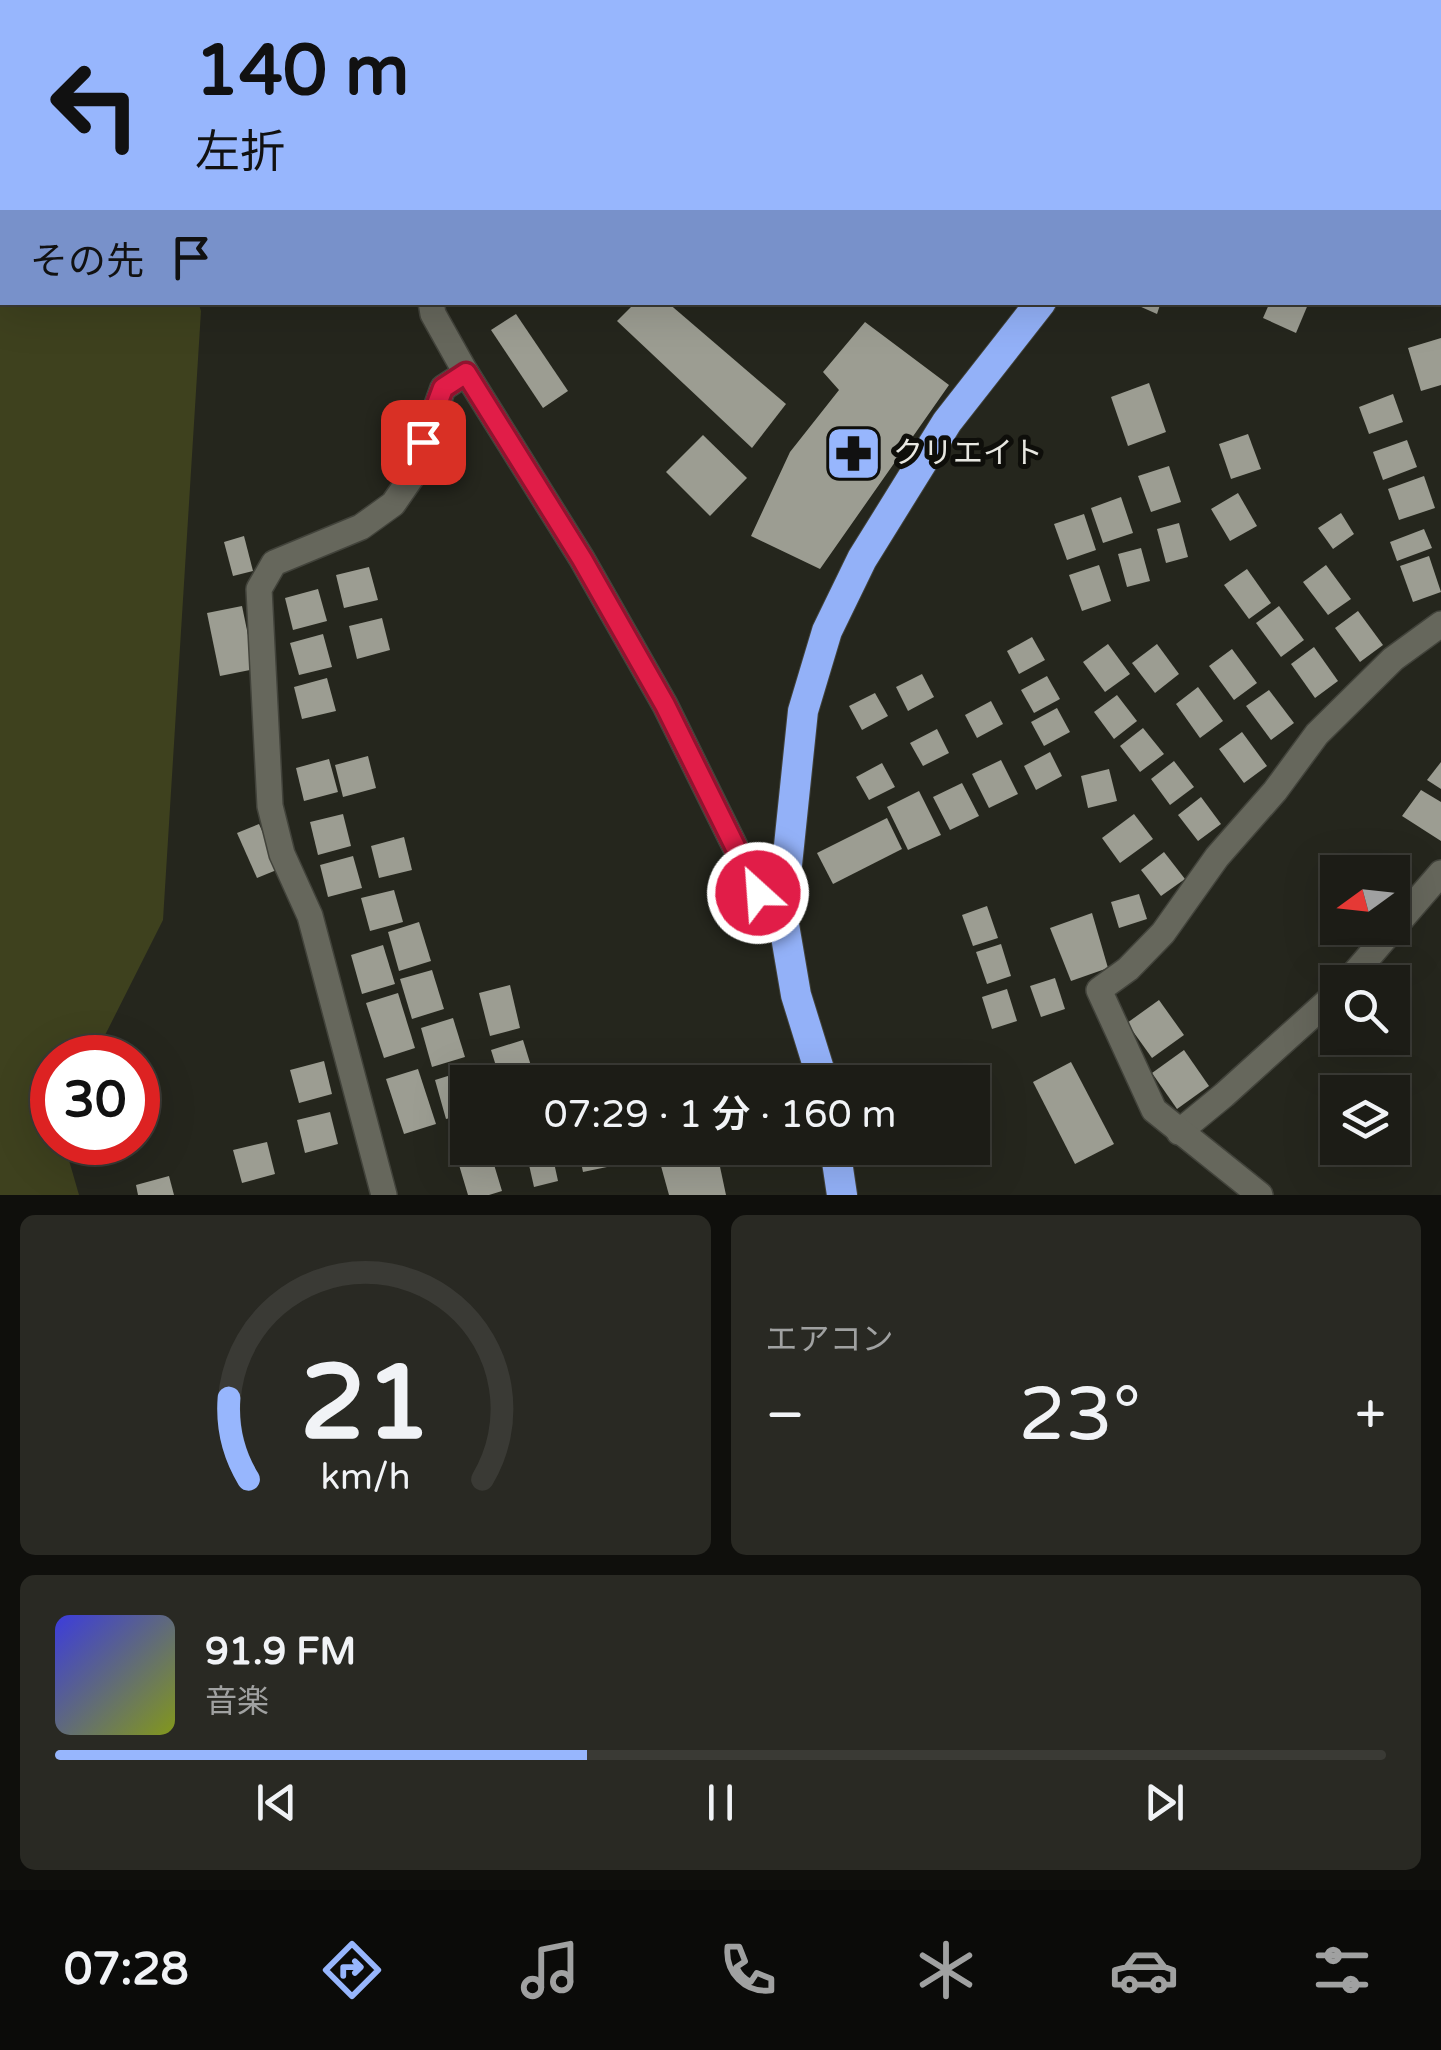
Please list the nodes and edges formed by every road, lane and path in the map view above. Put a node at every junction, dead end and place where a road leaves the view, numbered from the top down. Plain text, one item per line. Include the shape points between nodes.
1 (1040, 305) edge
2 (437, 306) edge
3 (466, 373) junction
4 (1441, 624) edge
5 (1441, 873) edge
6 (782, 913) junction
7 (1361, 965) edge
8 (1320, 1008) edge
9 (818, 1065) edge
10 (1179, 1132) junction
11 (837, 1165) edge
12 (384, 1195) edge
13 (842, 1195) edge
14 (1260, 1195) edge

1 - 6 highway via 947,422 862,558 827,630 804,711
2 - 3 street
3 - 6 street via 665,705 758,893
3 - 12 street via 443,388 411,478 394,504 361,527 274,563 259,590 270,806 282,854 310,916
4 - 10 street via 1393,659 1316,734 1164,933 1099,990 1154,1110
5 - 7 street
6 - 9 highway via 796,995
8 - 10 street
10 - 14 street
11 - 13 highway

